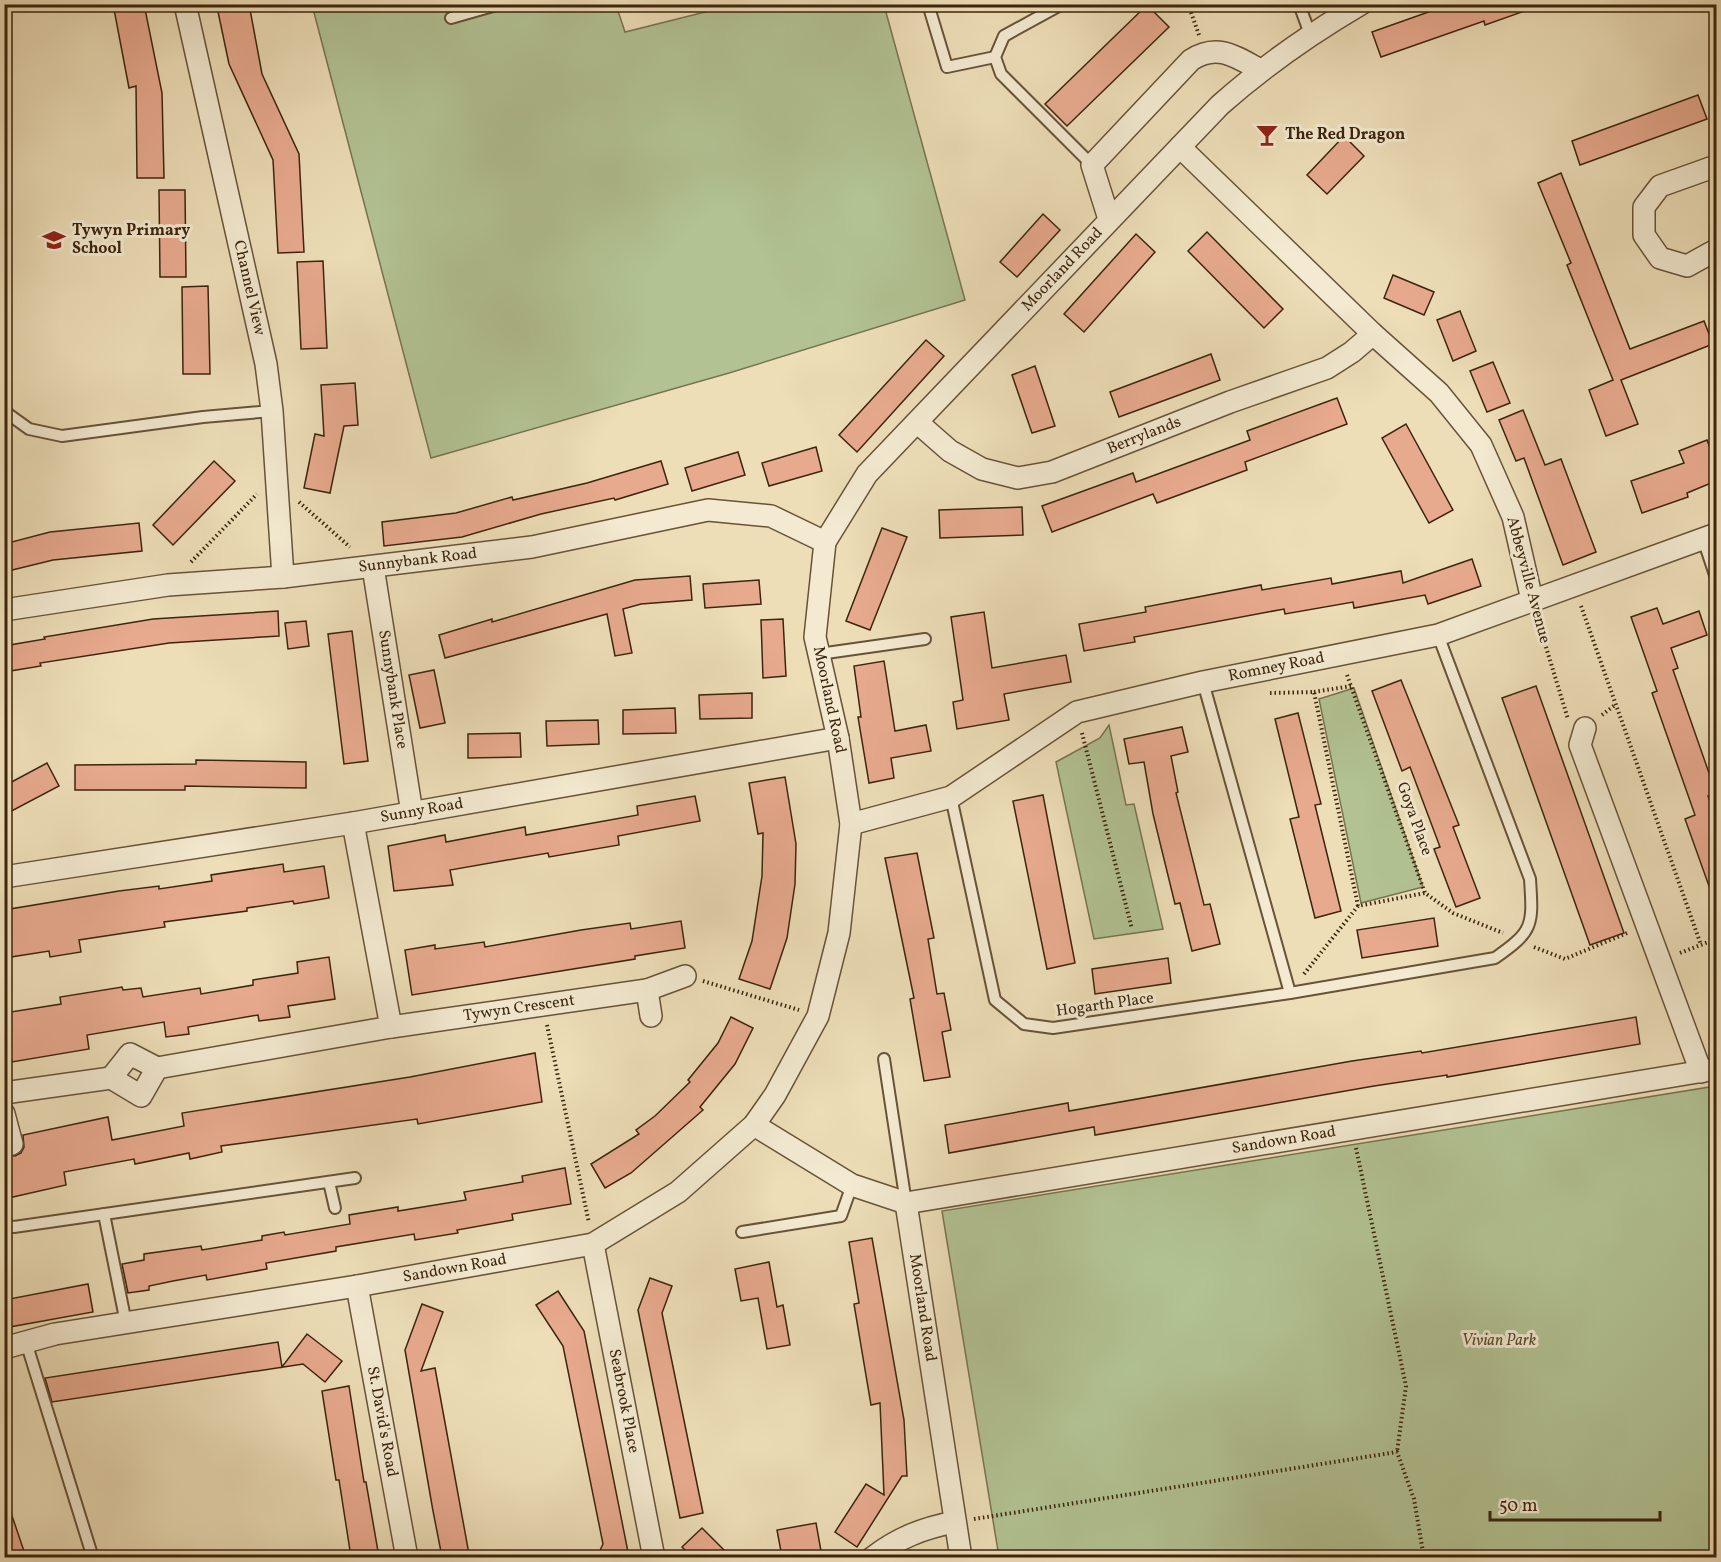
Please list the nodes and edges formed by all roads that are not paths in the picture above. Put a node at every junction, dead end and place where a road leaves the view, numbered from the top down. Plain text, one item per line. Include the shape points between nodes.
1 (185, 4) edge
2 (500, 4) edge
3 (928, 4) edge
4 (1062, 4) edge
5 (1299, 4) edge
6 (1361, 4) edge
7 (451, 18) dead end
8 (1310, 33) junction
9 (995, 57) junction
10 (1260, 70) junction
11 (1180, 147) junction
12 (1092, 165) junction
13 (1716, 166) edge
14 (1109, 219) junction
15 (1716, 250) edge
16 (1373, 333) junction
17 (4, 411) edge
18 (272, 411) junction
19 (918, 423) junction
20 (1710, 537) edge
21 (825, 542) junction
22 (373, 567) junction
23 (283, 577) junction
24 (1716, 578) edge
25 (1532, 600) junction
26 (4, 610) edge
27 (1438, 635) junction
28 (925, 639) dead end
29 (819, 654) junction
30 (1203, 682) junction
31 (1585, 728) road end
32 (838, 738) junction
33 (951, 797) junction
34 (412, 813) junction
35 (353, 824) junction
36 (851, 824) junction
37 (4, 877) edge
38 (685, 976) road end
39 (647, 990) junction
40 (1290, 993) junction
41 (651, 1016) dead end
42 (391, 1027) junction
43 (884, 1059) dead end
44 (157, 1068) junction
45 (1709, 1071) edge
46 (111, 1078) junction
47 (4, 1093) edge
48 (4, 1114) edge
49 (754, 1125) junction
50 (12, 1144) dead end
51 (355, 1178) dead end
52 (329, 1182) junction
53 (852, 1185) junction
54 (906, 1203) junction
55 (335, 1208) dead end
56 (104, 1214) junction
57 (4, 1225) edge
58 (742, 1232) dead end
59 (593, 1244) junction
60 (357, 1286) junction
61 (126, 1323) junction
62 (27, 1342) junction
63 (4, 1348) edge
64 (956, 1522) junction
65 (93, 1557) edge
66 (407, 1557) edge
67 (654, 1557) edge
68 (872, 1557) edge
69 (961, 1557) edge

1 - 18 street, Channel View via 266,364
2 - 7 lane
3 - 9 lane via 947,67
4 - 9 lane via 1004,36
5 - 8 lane
6 - 8 street, Moorland Road
8 - 10 street, Moorland Road
9 - 12 lane via 1001,74
10 - 11 street, Moorland Road
10 - 12 street via 1237,57 1205,51 1191,60
11 - 14 street, Moorland Road
11 - 16 street, Abbeyville Avenue
12 - 14 street, Moorland Road
13 - 15 street via 1660,186 1644,207 1644,235 1660,258 1687,266
14 - 19 street, Moorland Road
16 - 19 street, Berrylands via 1327,368 1052,472 1018,478 982,470 950,451
16 - 25 street, Abbeyville Avenue via 1439,393 1481,445 1513,517
17 - 18 lane via 29,429 62,436
18 - 23 street, Channel View
19 - 21 street, Moorland Road via 867,474
20 - 24 lane
20 - 25 street, Romney Road
21 - 22 street, Sunnybank Road via 771,516 708,510 532,547
21 - 29 street, Moorland Road via 815,637
22 - 23 street, Sunnybank Road
22 - 34 street, Sunnybank Place
23 - 26 street, Sunnybank Road via 168,585
25 - 27 street, Romney Road
27 - 30 street, Romney Road
27 - 40 lane via 1530,879 1533,917 1520,941 1495,958
28 - 29 lane
29 - 32 street, Moorland Road
30 - 33 street, Romney Road via 1077,712
30 - 40 lane
31 - 45 street via 1580,745 1659,960
32 - 34 street, Sunny Road
32 - 36 street, Moorland Road
33 - 36 street, Romney Road
33 - 40 lane, Hogarth Place via 995,1000 1024,1024 1053,1028
34 - 35 street, Sunny Road
35 - 37 street, Sunny Road
35 - 42 street
36 - 49 street, Moorland Road via 839,933 818,1016
38 - 39 street, Tywyn Crescent
39 - 41 street
39 - 42 street, Tywyn Crescent
42 - 44 street, Tywyn Crescent
43 - 54 lane, Moorland Road
44 - 46 street via 130,1054
44 - 46 street via 141,1096
45 - 54 street, Sandown Road
46 - 47 street
48 - 50 street
49 - 53 street, Sandown Road
49 - 59 street, Sandown Road via 678,1192
51 - 52 lane
52 - 55 lane
52 - 56 lane
53 - 54 street, Sandown Road
53 - 58 lane via 841,1216
54 - 64 street, Moorland Road
56 - 57 lane via 15,1227
56 - 61 lane
59 - 60 street, Sandown Road
59 - 67 street, Seabrook Place
60 - 61 street, Sandown Road
60 - 66 street, St. David's Road
61 - 62 street, Sandown Road
62 - 63 street, Sandown Road
62 - 65 lane
64 - 68 street via 906,1535
64 - 69 street, Moorland Road

